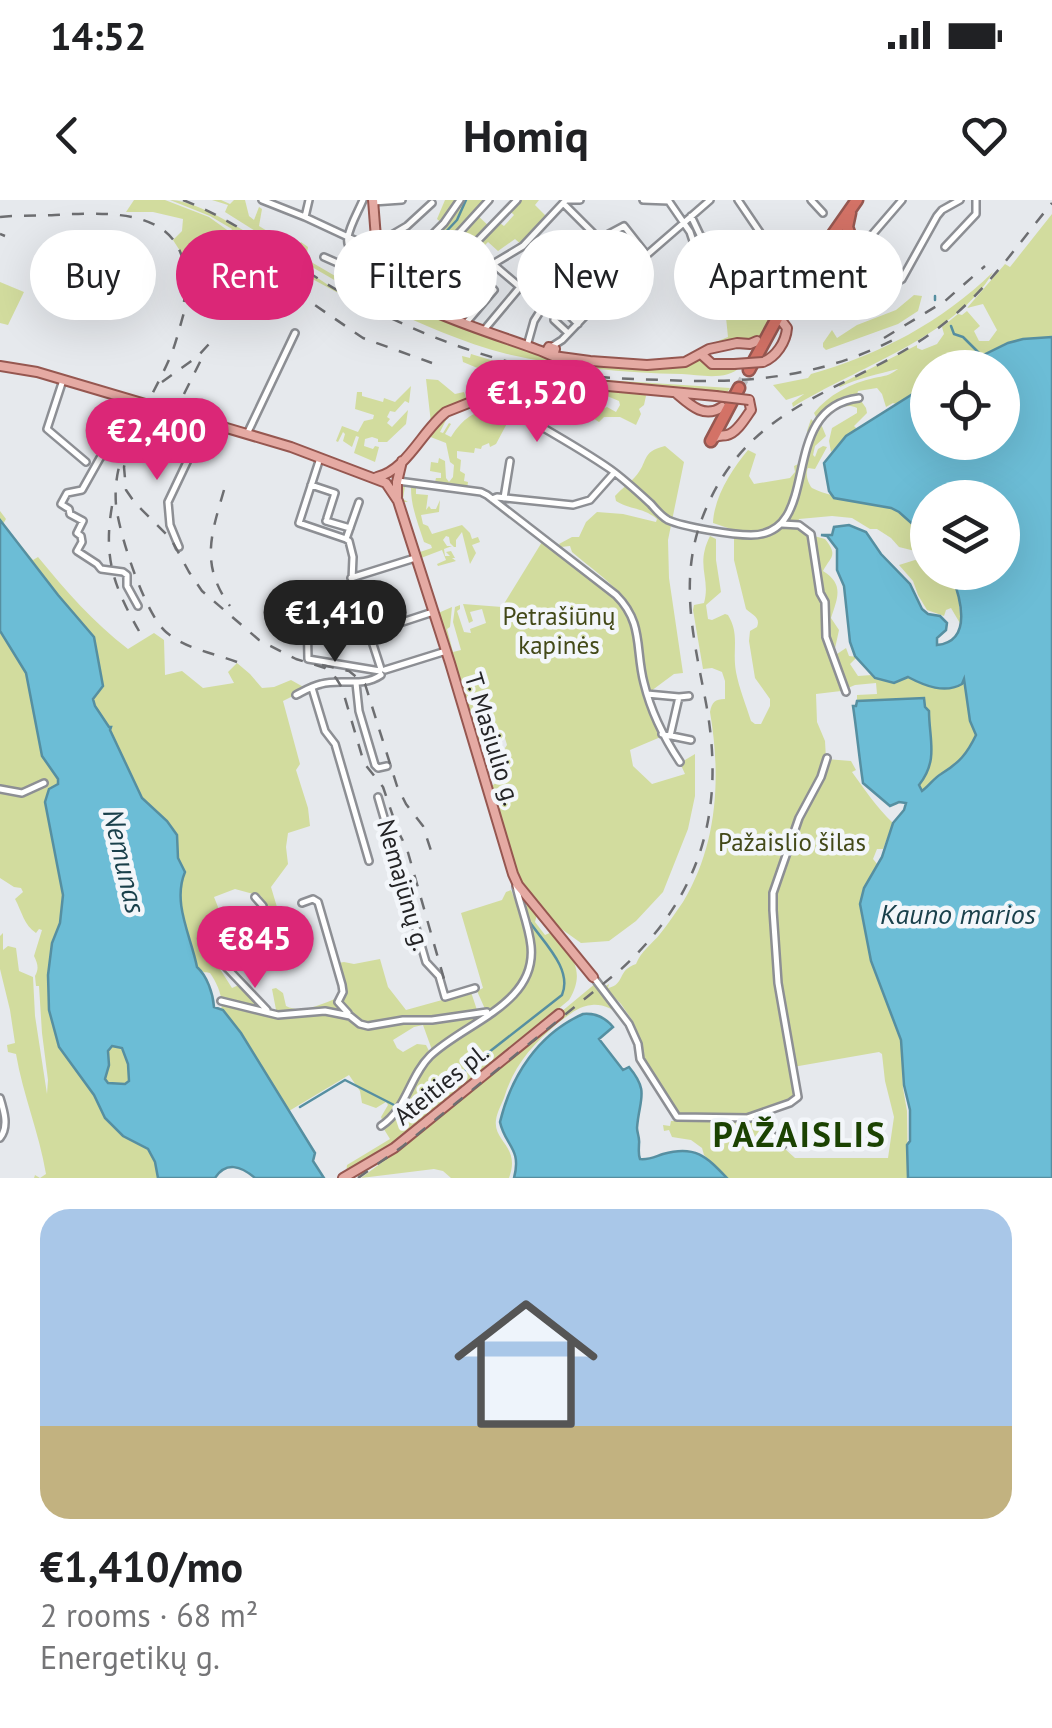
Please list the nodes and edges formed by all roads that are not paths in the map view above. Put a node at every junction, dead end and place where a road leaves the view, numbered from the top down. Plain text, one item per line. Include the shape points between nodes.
1 (262, 200) edge
2 (309, 200) edge
3 (402, 200) edge
4 (460, 200) edge
5 (489, 200) edge
6 (517, 200) edge
7 (580, 200) edge
8 (643, 200) edge
9 (669, 200) edge
10 (710, 200) edge
11 (738, 200) edge
12 (811, 200) edge
13 (902, 200) edge
14 (960, 200) edge
15 (976, 200) edge
16 (370, 201) edge
17 (564, 202) edge
18 (855, 203) edge
19 (432, 204) dead end
20 (823, 213) dead end
21 (305, 216) junction
22 (691, 216) junction
23 (683, 223) junction
24 (696, 226) junction
25 (353, 230) edge
26 (374, 230) edge
27 (401, 230) edge
28 (437, 230) edge
29 (462, 230) edge
30 (487, 230) edge
31 (590, 230) edge
32 (687, 230) edge
33 (695, 230) edge
34 (698, 230) edge
35 (758, 230) edge
36 (837, 230) edge
37 (848, 230) edge
38 (877, 230) edge
39 (334, 231) edge
40 (945, 247) dead end
41 (654, 248) edge
42 (324, 256) dead end
43 (334, 261) edge
44 (497, 262) edge
45 (497, 267) edge
46 (903, 278) edge
47 (497, 314) edge
48 (458, 320) edge
49 (469, 320) edge
50 (492, 320) edge
51 (535, 320) edge
52 (554, 320) dead end
53 (574, 320) edge
54 (582, 320) edge
55 (775, 320) edge
56 (781, 320) edge
57 (466, 323) junction
58 (578, 324) junction
59 (786, 326) junction
60 (484, 330) junction
61 (294, 333) dead end
62 (568, 333) junction
63 (765, 335) junction
64 (742, 344) junction
65 (530, 347) junction
66 (556, 350) junction
67 (702, 354) junction
68 (0, 366) edge
69 (743, 366) junction
70 (63, 380) junction
71 (672, 392) junction
72 (491, 393) junction
73 (690, 393) junction
74 (859, 398) dead end
75 (134, 401) junction
76 (691, 407) junction
77 (206, 422) junction
78 (717, 428) junction
79 (247, 434) junction
80 (320, 458) junction
81 (510, 461) dead end
82 (86, 462) dead end
83 (614, 473) junction
84 (392, 479) junction
85 (312, 484) junction
86 (504, 498) junction
87 (492, 499) junction
88 (359, 502) dead end
89 (782, 524) junction
90 (350, 528) junction
91 (346, 539) junction
92 (179, 547) dead end
93 (416, 558) junction
94 (352, 578) junction
95 (302, 594) dead end
96 (138, 606) dead end
97 (433, 612) junction
98 (369, 633) junction
99 (446, 652) junction
100 (382, 671) junction
101 (356, 683) junction
102 (312, 688) junction
103 (845, 690) dead end
104 (646, 694) junction
105 (296, 695) dead end
106 (688, 696) dead end
107 (679, 697) junction
108 (666, 735) junction
109 (691, 740) dead end
110 (827, 758) dead end
111 (680, 762) dead end
112 (387, 766) dead end
113 (44, 783) dead end
114 (0, 788) edge
115 (378, 796) dead end
116 (369, 861) dead end
117 (517, 886) junction
118 (255, 897) dead end
119 (302, 902) dead end
120 (532, 902) junction
121 (522, 908) junction
122 (593, 976) joint
123 (475, 988) dead end
124 (221, 1001) dead end
125 (268, 1012) junction
126 (490, 1012) junction
127 (558, 1014) dead end
128 (350, 1016) junction
129 (0, 1098) edge
130 (758, 1117) junction
131 (381, 1126) dead end
132 (0, 1138) edge
133 (783, 1145) dead end
134 (343, 1178) edge

1 - 21 street
2 - 21 street
3 - 16 street
4 - 28 street
5 - 29 street
6 - 30 street
7 - 17 street
8 - 9 street
9 - 23 street
10 - 22 street
11 - 35 street
12 - 20 street
13 - 38 street
14 - 46 street via 940,213
15 - 40 street via 976,214
16 - 25 street
16 - 26 main road
17 - 31 street
17 - 44 street via 524,246
18 - 36 highway
18 - 37 highway
19 - 27 street
21 - 39 street
22 - 23 street
22 - 24 street
23 - 32 street
23 - 41 street
24 - 33 street
24 - 34 street
42 - 43 street
45 - 47 street via 520,287
48 - 57 main road
49 - 57 street
50 - 60 street
51 - 65 street
52 - 62 street
53 - 58 street
54 - 58 street
55 - 63 highway
56 - 59 main road
57 - 60 main road
58 - 62 street
59 - 63 main road
59 - 69 main road, bridge via 775,355
60 - 65 main road
61 - 79 street
62 - 66 street
63 - 64 main road
63 - 69 highway
64 - 67 main road
64 - 69 main road via 748,350
65 - 66 main road
66 - 67 main road via 646,364
67 - 69 main road via 712,364
68 - 70 main road
70 - 75 main road
70 - 82 street via 47,429
71 - 72 main road via 538,380
71 - 73 main road
71 - 76 main road
72 - 83 street
72 - 84 main road via 443,414
73 - 76 main road
73 - 78 main road, bridge via 749,400 750,412 733,432
74 - 89 street via 844,400 816,422
75 - 77 main road
75 - 96 street via 124,434 82,490 68,493 62,504 83,522 77,551 101,570 127,575
76 - 78 main road
77 - 79 main road
77 - 92 street via 168,502
78 - 78 highway via 736,388 722,407
79 - 80 main road
80 - 84 main road
80 - 85 street
81 - 86 street
83 - 86 street via 590,500 574,505
83 - 89 street via 673,522 753,535
84 - 87 street
84 - 93 main road, T. Masiulio g.
85 - 90 street via 335,492 327,519
85 - 91 street via 298,523
86 - 87 street
87 - 104 street via 625,604 635,622
88 - 90 street
89 - 103 street via 811,534 826,637
90 - 91 street
91 - 94 street
93 - 94 street
93 - 97 main road, T. Masiulio g.
94 - 98 street
95 - 100 street via 308,659
97 - 98 street
97 - 99 main road, T. Masiulio g.
98 - 100 street
99 - 100 street
99 - 117 main road, T. Masiulio g.
100 - 101 street
101 - 102 street
101 - 112 street via 375,765
102 - 105 street
102 - 116 street
104 - 107 street
104 - 108 street
106 - 107 street
107 - 108 street
108 - 109 street
108 - 111 street
110 - 130 street via 774,893 778,982 797,1099
113 - 114 street via 22,793
115 - 123 street, Nemajūnų g. via 426,962 438,972 446,997
117 - 120 main road, T. Masiulio g.
117 - 121 street, T. Masiulio g.
118 - 125 street via 263,906 261,918 209,946
119 - 128 street via 318,902 342,986 338,1002
120 - 121 street
120 - 122 main road, T. Masiulio g.
121 - 126 street, T. Masiulio g. via 529,971 520,988
122 - 130 street, T. Masiulio g. via 626,1019 641,1060 677,1117
124 - 125 street
125 - 128 street
126 - 128 street via 368,1026
126 - 131 street, T. Masiulio g. via 429,1057 397,1112
127 - 134 main road, Ateities pl. via 394,1148
129 - 132 street
130 - 133 street

